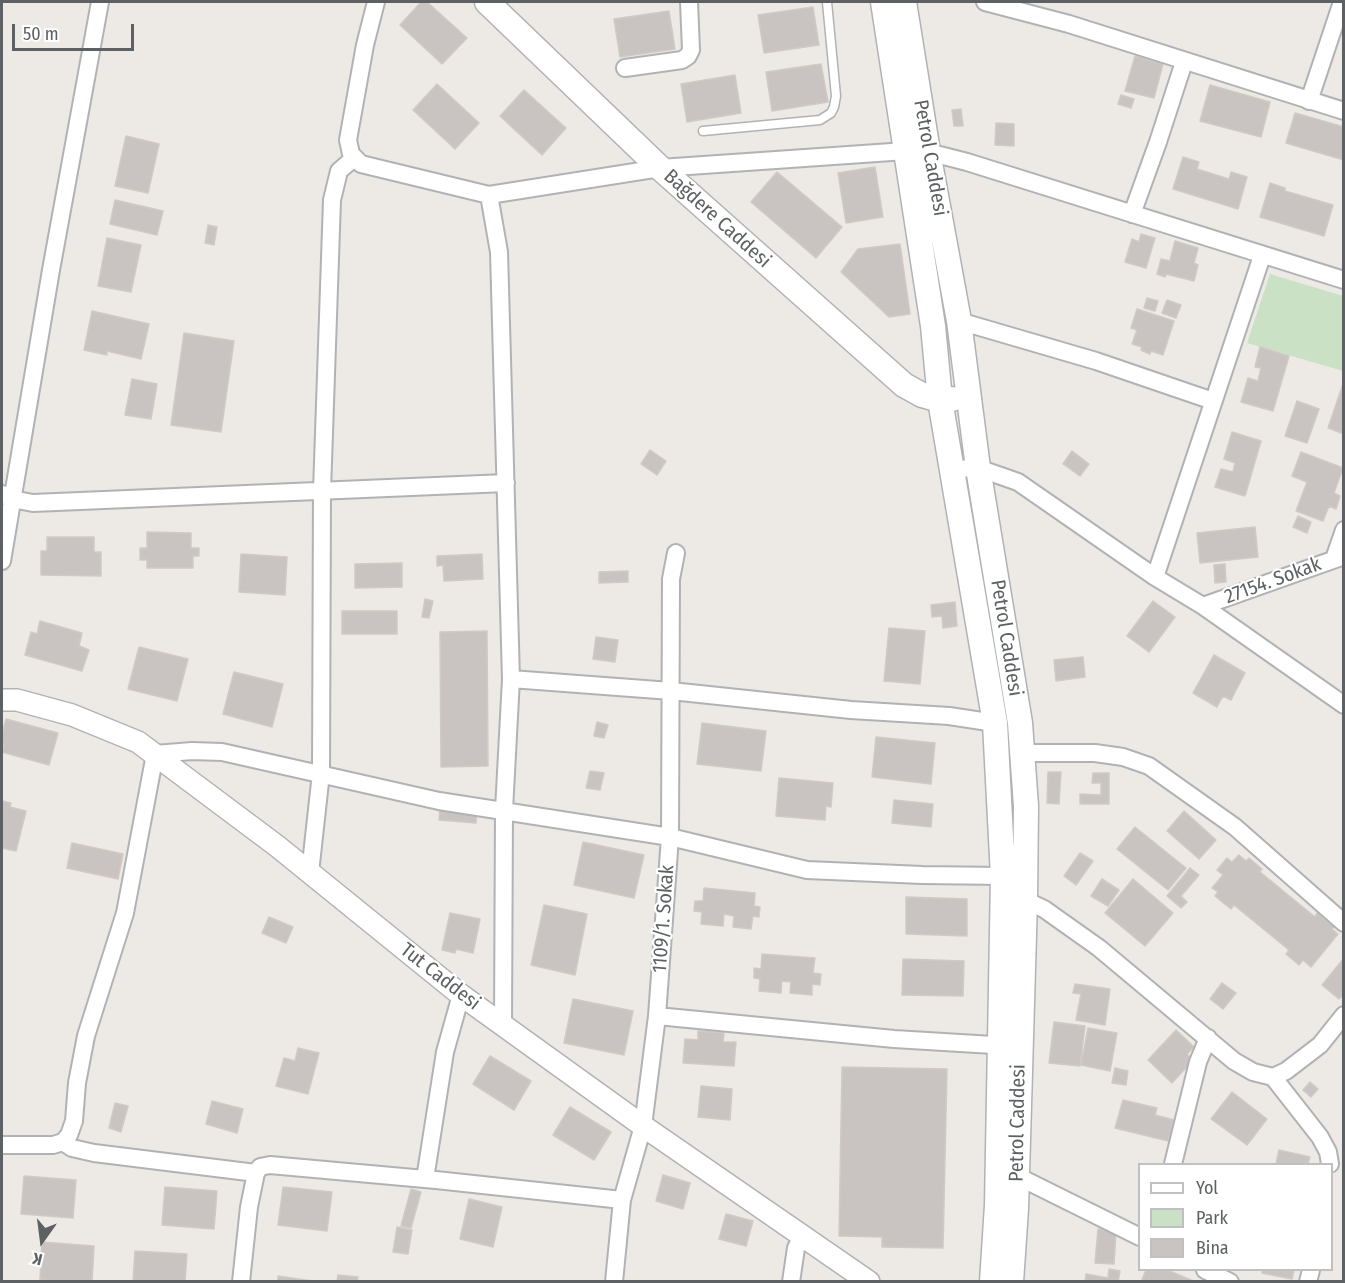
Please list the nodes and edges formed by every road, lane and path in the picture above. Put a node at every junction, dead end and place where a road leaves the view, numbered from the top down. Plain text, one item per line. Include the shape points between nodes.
1 (100, 2) edge
2 (376, 2) edge
3 (486, 2) edge
4 (689, 2) edge
5 (827, 2) edge
6 (883, 2) edge
7 (904, 2) edge
8 (985, 2) edge
9 (1342, 2) edge
10 (1184, 62) junction
11 (625, 68) dead end
12 (1309, 100) junction
13 (1344, 111) edge
14 (703, 131) dead end
15 (916, 152) junction
16 (354, 158) junction
17 (660, 168) junction
18 (489, 195) junction
19 (1132, 214) junction
20 (1262, 256) junction
21 (1344, 280) edge
22 (959, 321) junction
23 (968, 397) junction
24 (940, 400) junction
25 (1213, 401) junction
26 (978, 468) junction
27 (951, 469) junction
28 (506, 483) junction
29 (321, 491) junction
30 (7, 496) edge
31 (1344, 530) edge
32 (676, 553) dead end
33 (1339, 557) edge
34 (2, 561) edge
35 (1155, 577) junction
36 (1203, 606) junction
37 (512, 679) junction
38 (671, 691) junction
39 (2, 700) edge
40 (1344, 705) edge
41 (995, 723) junction
42 (1022, 753) junction
43 (155, 754) junction
44 (321, 773) junction
45 (504, 810) junction
46 (670, 837) junction
47 (310, 873) junction
48 (1003, 876) junction
49 (1025, 900) junction
50 (1344, 923) edge
51 (461, 995) junction
52 (1344, 1015) edge
53 (657, 1016) junction
54 (503, 1025) junction
55 (1208, 1038) junction
56 (1010, 1046) junction
57 (1273, 1077) junction
58 (643, 1126) junction
59 (63, 1142) junction
60 (2, 1145) edge
61 (1173, 1163) edge
62 (1330, 1163) edge
63 (256, 1173) junction
64 (1017, 1176) junction
65 (425, 1179) junction
66 (622, 1200) junction
67 (802, 1236) junction
68 (1138, 1236) edge
69 (1209, 1271) edge
70 (241, 1281) edge
71 (614, 1281) edge
72 (791, 1281) edge
73 (868, 1281) edge
74 (992, 1281) edge
75 (1011, 1281) edge
76 (1230, 1281) edge

1 - 30 street
2 - 16 street via 348,140
3 - 17 main road, Bağdere Caddesi
4 - 11 street via 688,56
5 - 14 lane via 836,96 831,113 820,120
6 - 15 main road
7 - 15 main road, Petrol Caddesi
8 - 10 street via 1069,24
9 - 12 street
10 - 12 street
10 - 19 street
12 - 13 street
15 - 17 street
15 - 19 street via 967,162
15 - 22 main road, Petrol Caddesi
15 - 24 main road
16 - 18 street via 361,164
16 - 29 street via 339,171 332,200
17 - 18 street
17 - 24 main road, Bağdere Caddesi via 904,385
18 - 28 street via 499,252
19 - 20 street
20 - 21 street
20 - 25 street
22 - 23 main road, Petrol Caddesi
22 - 25 street via 1096,361
23 - 24 main road, Bağdere Caddesi
23 - 26 main road, Petrol Caddesi
24 - 27 main road
25 - 35 street
26 - 27 street
26 - 35 street via 1018,482
26 - 42 main road, Petrol Caddesi
27 - 41 main road
28 - 29 street
28 - 37 street
29 - 30 street via 33,503
29 - 44 street
30 - 34 street
31 - 33 street
32 - 38 street, 1109/1. Sokak via 671,579
33 - 36 street, 27154. Sokak
35 - 36 street
36 - 40 street
37 - 38 street
37 - 45 street
38 - 41 street
38 - 46 street, 1109/1. Sokak
39 - 43 street, Tut Caddesi via 72,715 138,742
41 - 48 main road
42 - 49 main road, Petrol Caddesi
42 - 50 street via 1095,753 1149,766 1235,827
43 - 44 street via 222,752
43 - 47 street, Tut Caddesi
43 - 59 street via 125,913 86,1036 74,1121
44 - 45 street via 439,801
44 - 47 street
45 - 46 street
45 - 54 street
46 - 48 street via 807,870
46 - 53 street, 1109/1. Sokak
47 - 51 street, Tut Caddesi
48 - 56 main road
49 - 55 street via 1099,948
49 - 56 main road, Petrol Caddesi
51 - 54 street, Tut Caddesi
51 - 65 street via 445,1052
52 - 57 street via 1320,1045
53 - 56 street
53 - 58 street, 1109/1. Sokak
54 - 58 street, Tut Caddesi
55 - 57 street via 1234,1061
55 - 61 street via 1198,1062
56 - 64 main road, Petrol Caddesi
56 - 74 main road
57 - 62 street via 1320,1137
58 - 66 street, 1109/1. Sokak
58 - 67 street, Tut Caddesi
59 - 60 street
59 - 63 street via 94,1153
63 - 65 street via 260,1167 270,1165
63 - 70 street
64 - 68 street
64 - 75 main road, Petrol Caddesi
65 - 66 street
66 - 71 street, 1109/1. Sokak
67 - 72 street
67 - 73 street, Tut Caddesi
69 - 76 street

